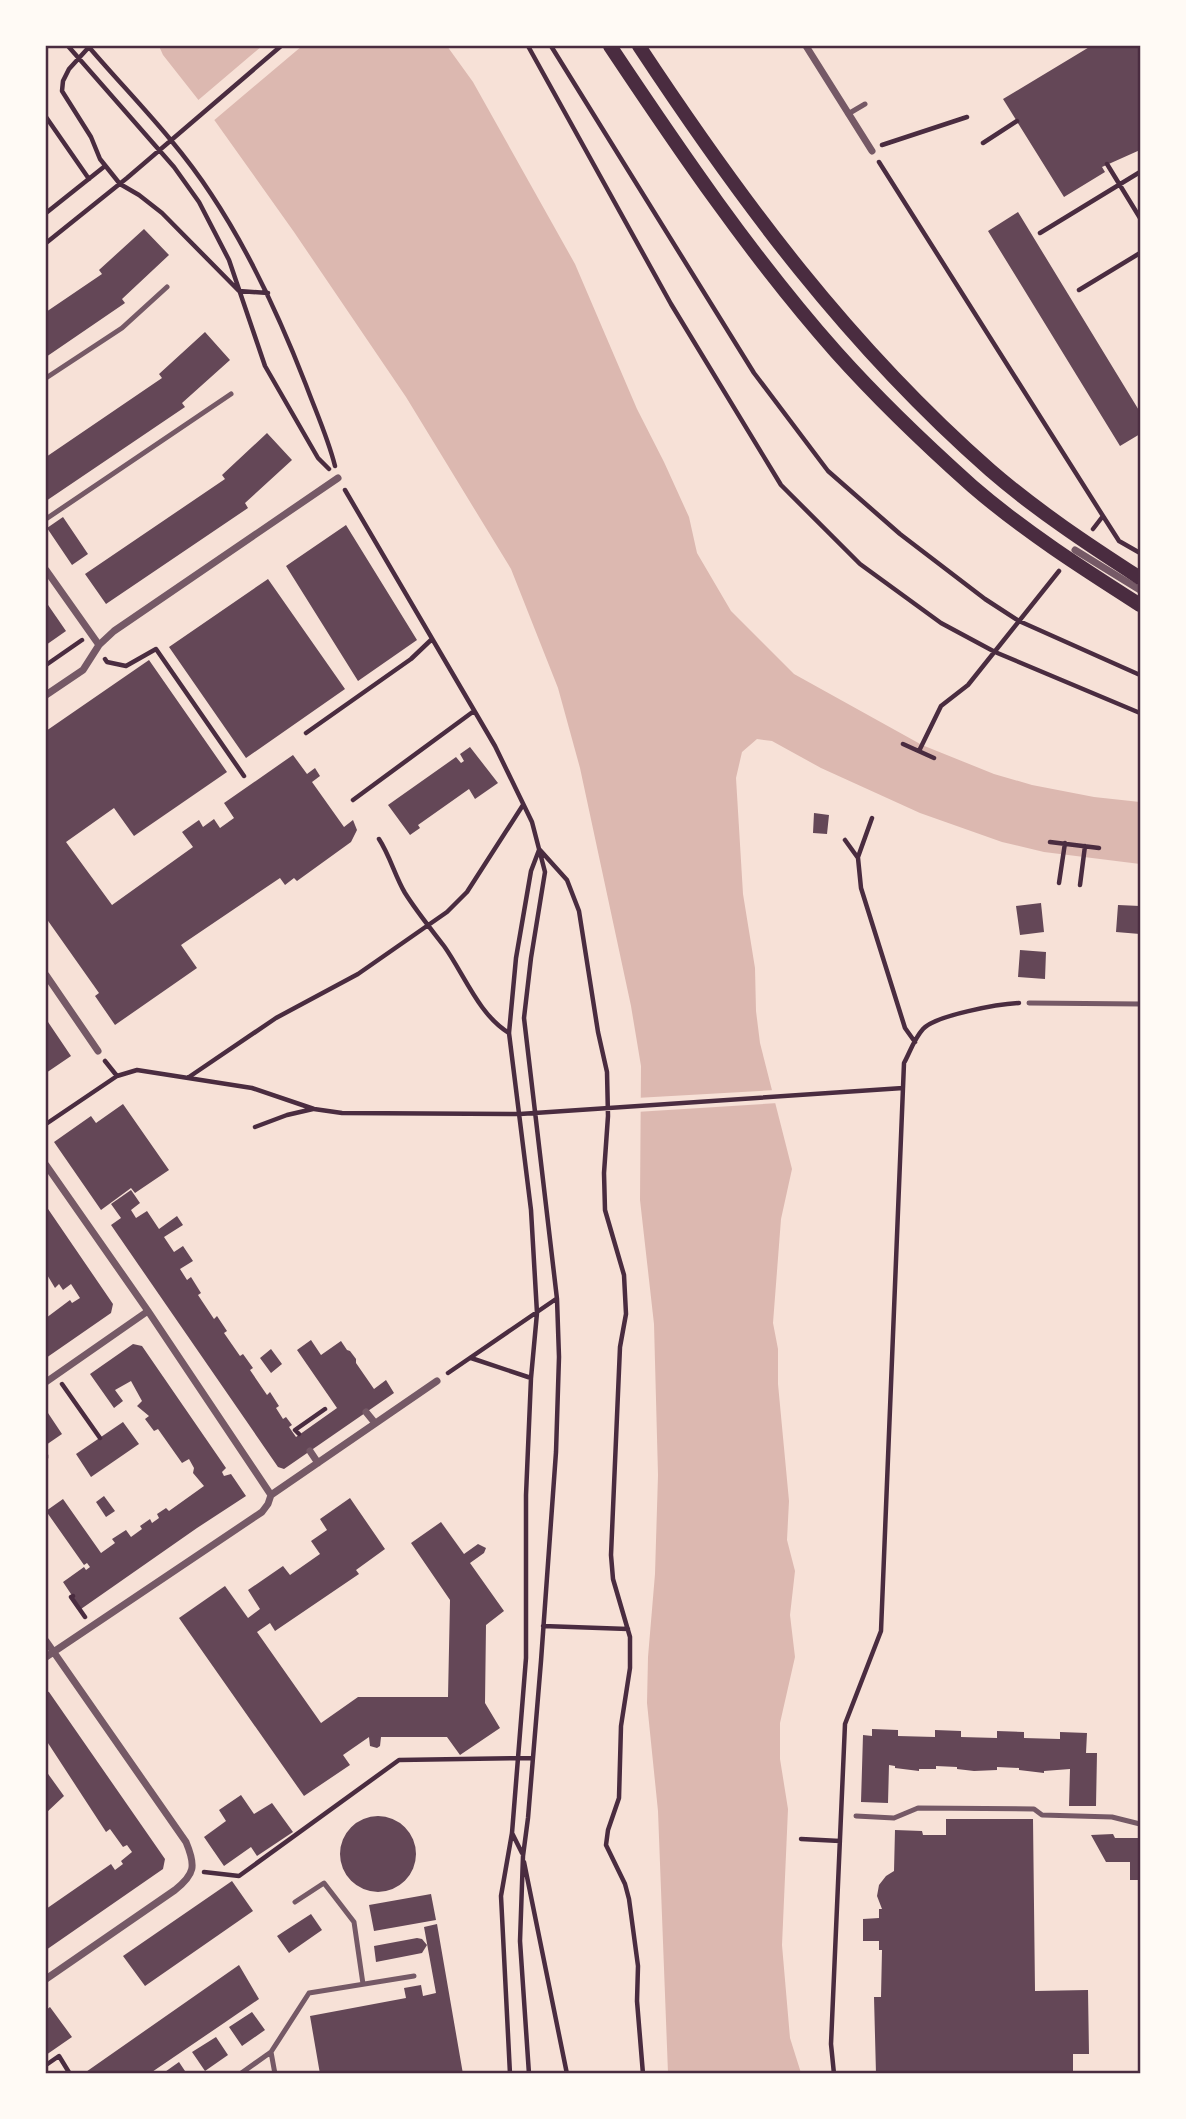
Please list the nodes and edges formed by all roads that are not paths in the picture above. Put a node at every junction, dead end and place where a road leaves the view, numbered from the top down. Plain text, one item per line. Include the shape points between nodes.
1 (610, 46) edge
2 (639, 46) edge
3 (806, 46) edge
4 (865, 104) dead end
5 (848, 114) junction
6 (872, 151) road end
7 (167, 287) dead end
8 (46, 378) edge
9 (231, 394) dead end
10 (338, 478) road end
11 (46, 519) edge
12 (1075, 550) road end
13 (46, 570) edge
14 (1140, 578) edge
15 (1140, 590) edge
16 (1140, 605) edge
17 (99, 645) junction
18 (46, 695) edge
19 (46, 975) edge
20 (1029, 1003) road end
21 (1140, 1004) edge
22 (98, 1051) dead end
23 (46, 1166) edge
24 (148, 1311) junction
25 (437, 1381) road end
26 (46, 1382) edge
27 (366, 1412) dead end
28 (375, 1423) junction
29 (310, 1451) dead end
30 (318, 1463) junction
31 (271, 1495) junction
32 (46, 1641) edge
33 (53, 1652) junction
34 (46, 1657) edge
35 (856, 1816) dead end
36 (1140, 1824) edge
37 (296, 1902) dead end
38 (414, 1976) dead end
39 (46, 1979) edge
40 (363, 1984) junction
41 (271, 2052) junction
42 (240, 2074) edge
43 (275, 2074) edge

1 - 16 main road via 718,202 837,352 974,487 1056,551
2 - 14 main road via 793,264 869,353 992,471 1069,531
3 - 5 street
4 - 5 lane
5 - 6 street
7 - 8 lane via 122,328
9 - 11 lane
10 - 17 street
12 - 15 street
13 - 17 street
17 - 18 street via 83,670
19 - 22 street
20 - 21 lane
23 - 24 street
24 - 26 street
24 - 31 street
25 - 28 street
27 - 28 street
28 - 30 street
29 - 30 street
30 - 31 street
31 - 33 street via 262,1512
32 - 33 street
33 - 34 street
33 - 39 street via 186,1842 192,1871 175,1890
35 - 36 lane via 894,1818 918,1808 1034,1809 1042,1815 1112,1817
37 - 40 lane via 324,1883 354,1922
38 - 40 lane
40 - 41 lane via 309,1993
41 - 42 lane
41 - 43 lane

